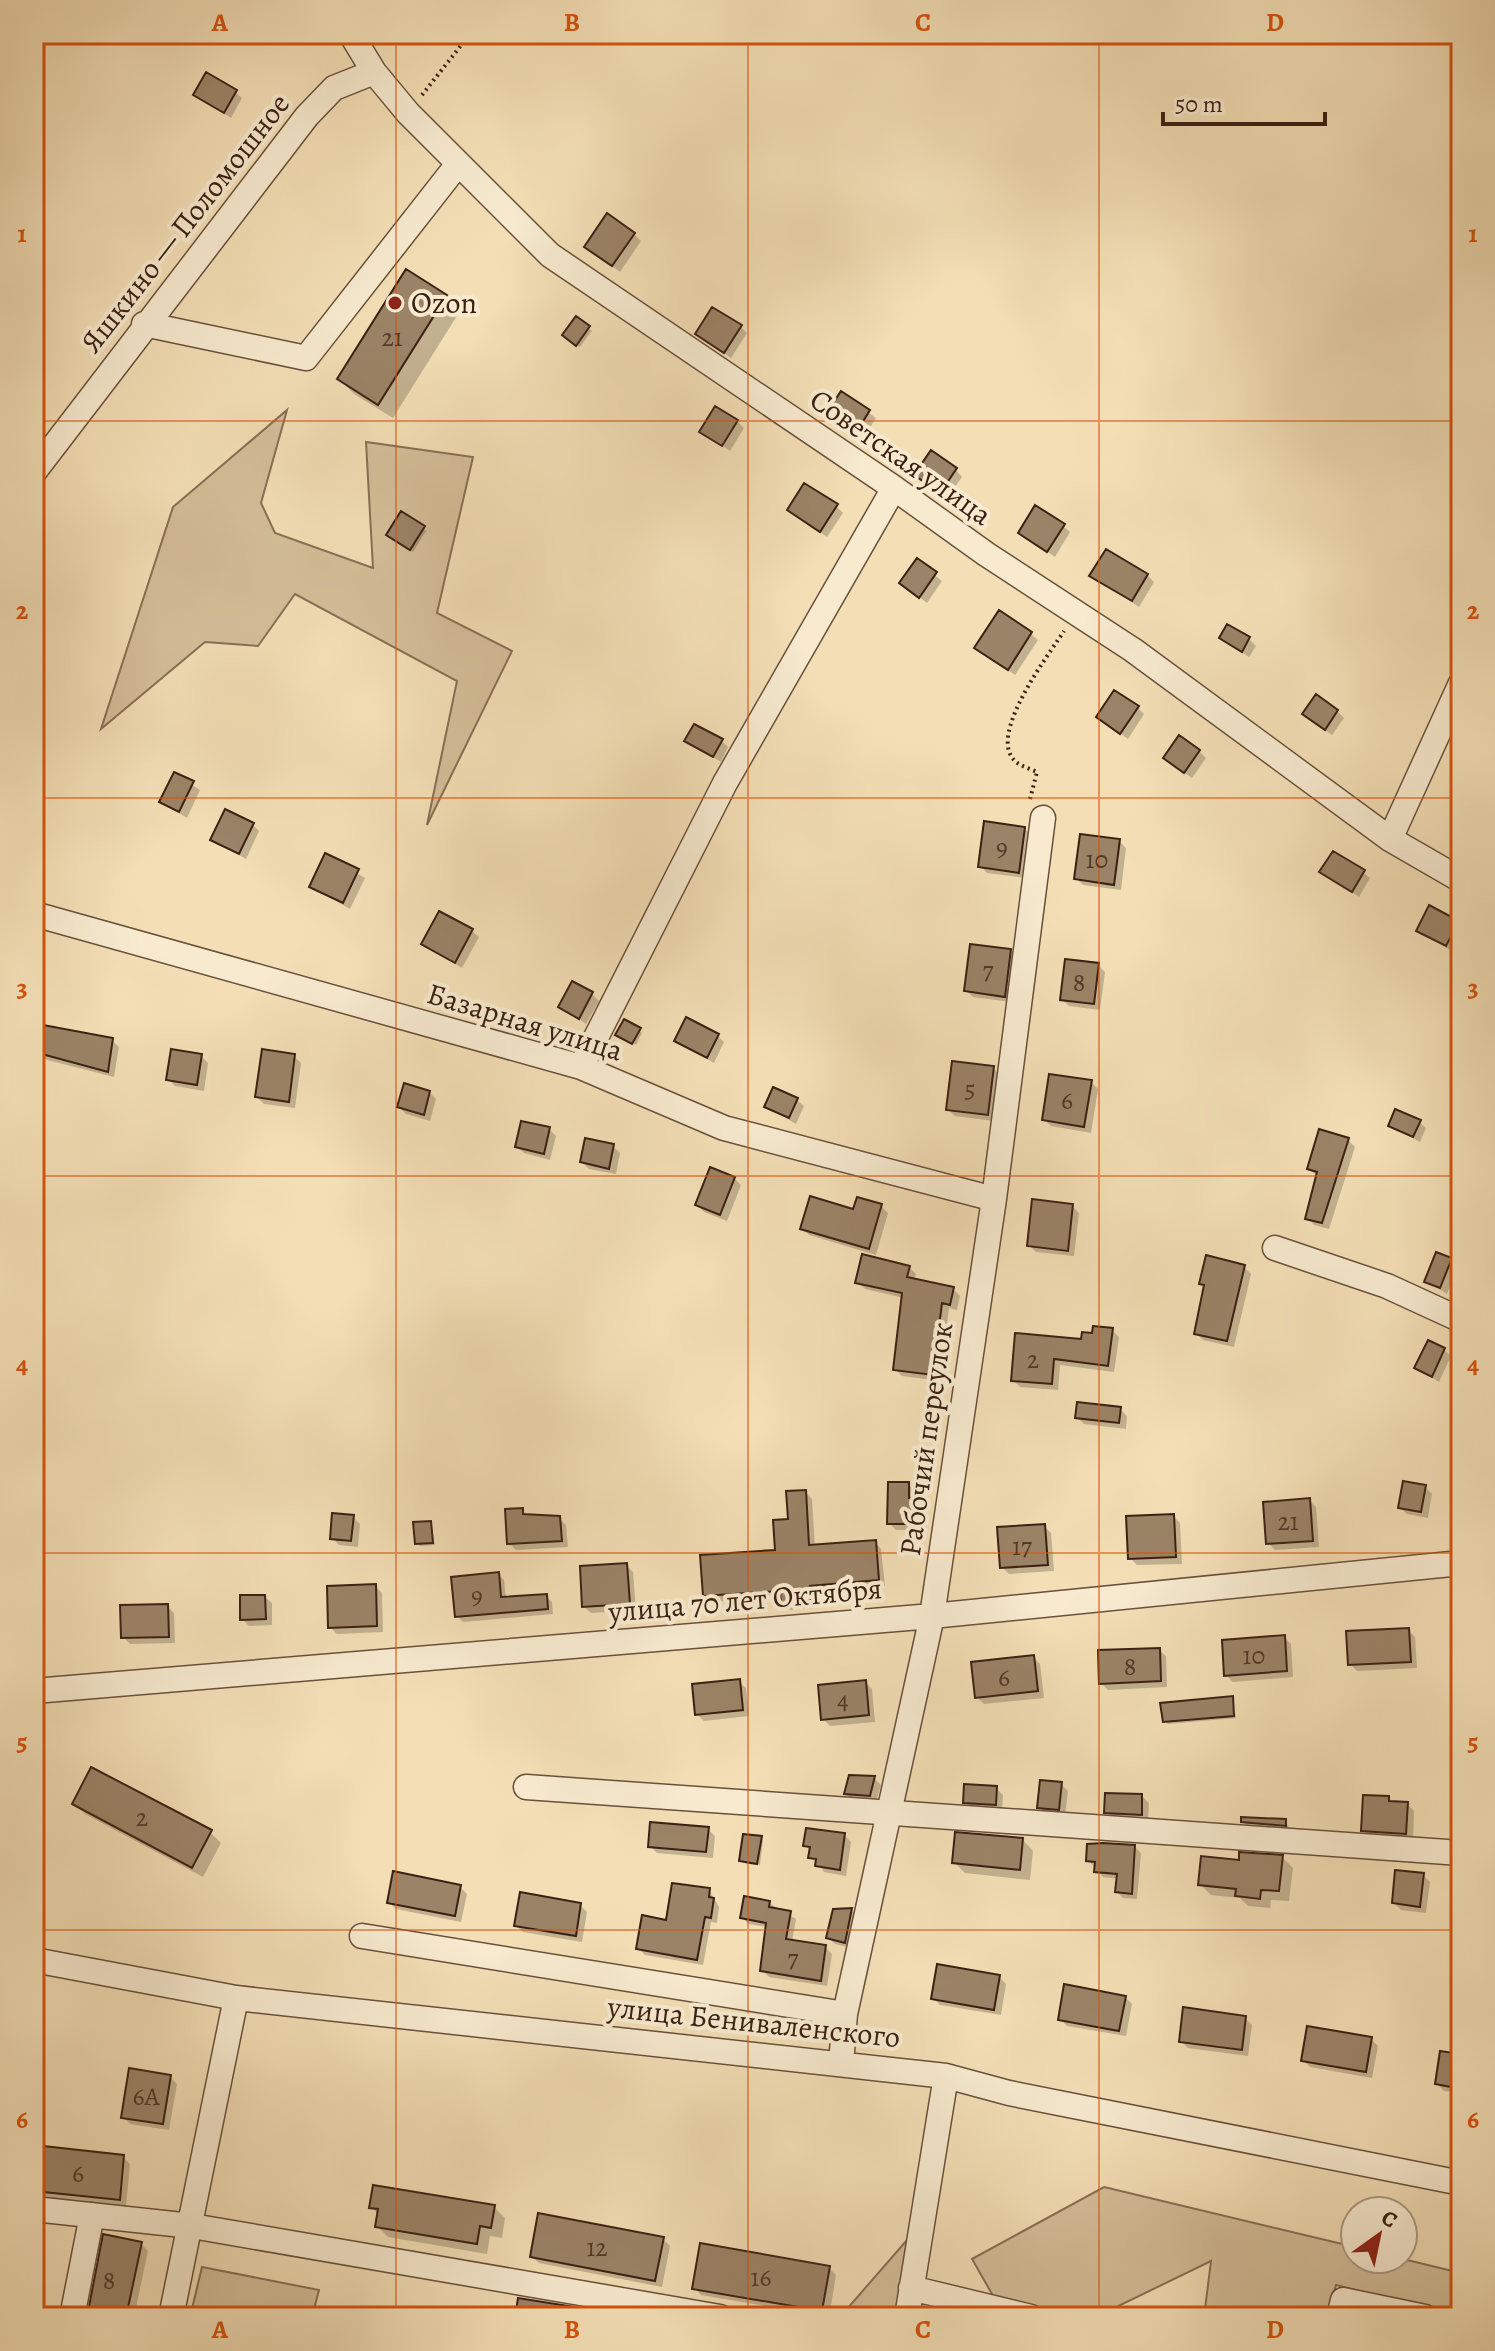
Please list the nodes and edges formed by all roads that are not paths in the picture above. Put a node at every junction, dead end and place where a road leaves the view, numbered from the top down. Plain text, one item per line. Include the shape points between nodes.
1 (351, 34) edge
2 (374, 72) junction
3 (458, 164) junction
4 (144, 324) junction
5 (34, 472) edge
6 (894, 488) junction
7 (1461, 683) edge
8 (1043, 818) road end
9 (1390, 839) junction
10 (1461, 880) edge
11 (34, 914) edge
12 (581, 1067) junction
13 (994, 1199) junction
14 (1275, 1248) dead end
15 (1461, 1320) edge
16 (1461, 1563) edge
17 (932, 1616) junction
18 (34, 1691) edge
19 (526, 1787) dead end
20 (889, 1815) junction
21 (1461, 1853) edge
22 (362, 1936) dead end
23 (34, 1960) edge
24 (236, 1998) junction
25 (845, 2014) junction
26 (841, 2064) junction
27 (946, 2076) junction
28 (1461, 2183) edge
29 (34, 2209) edge
30 (92, 2215) junction
31 (192, 2226) junction
32 (911, 2288) junction
33 (72, 2317) edge
34 (171, 2317) edge
35 (720, 2317) edge
36 (907, 2317) edge
37 (1031, 2317) edge
38 (1339, 2317) edge
39 (1425, 2317) edge

1 - 2 street, Советская улица
2 - 3 street, Советская улица
2 - 4 street, Яшкино — Поломошное via 334,88 307,116
3 - 4 street via 306,358
3 - 6 street, Советская улица via 550,255
4 - 5 street, Яшкино — Поломошное
6 - 9 street, Советская улица via 1133,650
6 - 12 street via 725,783
7 - 9 street
8 - 13 street, Рабочий переулок
9 - 10 street, Советская улица
11 - 12 street, Базарная улица
12 - 13 street, Базарная улица via 724,1128
13 - 17 street, Рабочий переулок
14 - 15 street via 1387,1286
16 - 17 street, улица 70 лет Октября
17 - 18 street, улица 70 лет Октября
17 - 20 street, Рабочий переулок
19 - 20 street via 740,1799
20 - 21 street
20 - 25 street, Рабочий переулок
22 - 25 street
23 - 24 street, улица Бениваленского
24 - 26 street, улица Бениваленского
24 - 31 street
25 - 26 street, Рабочий переулок
26 - 27 street, улица Бениваленского
27 - 28 street, улица Бениваленского
27 - 32 street
29 - 30 street
30 - 31 street
30 - 33 street
31 - 34 street
31 - 35 street
32 - 36 street
32 - 37 street
38 - 39 street via 1343,2300

